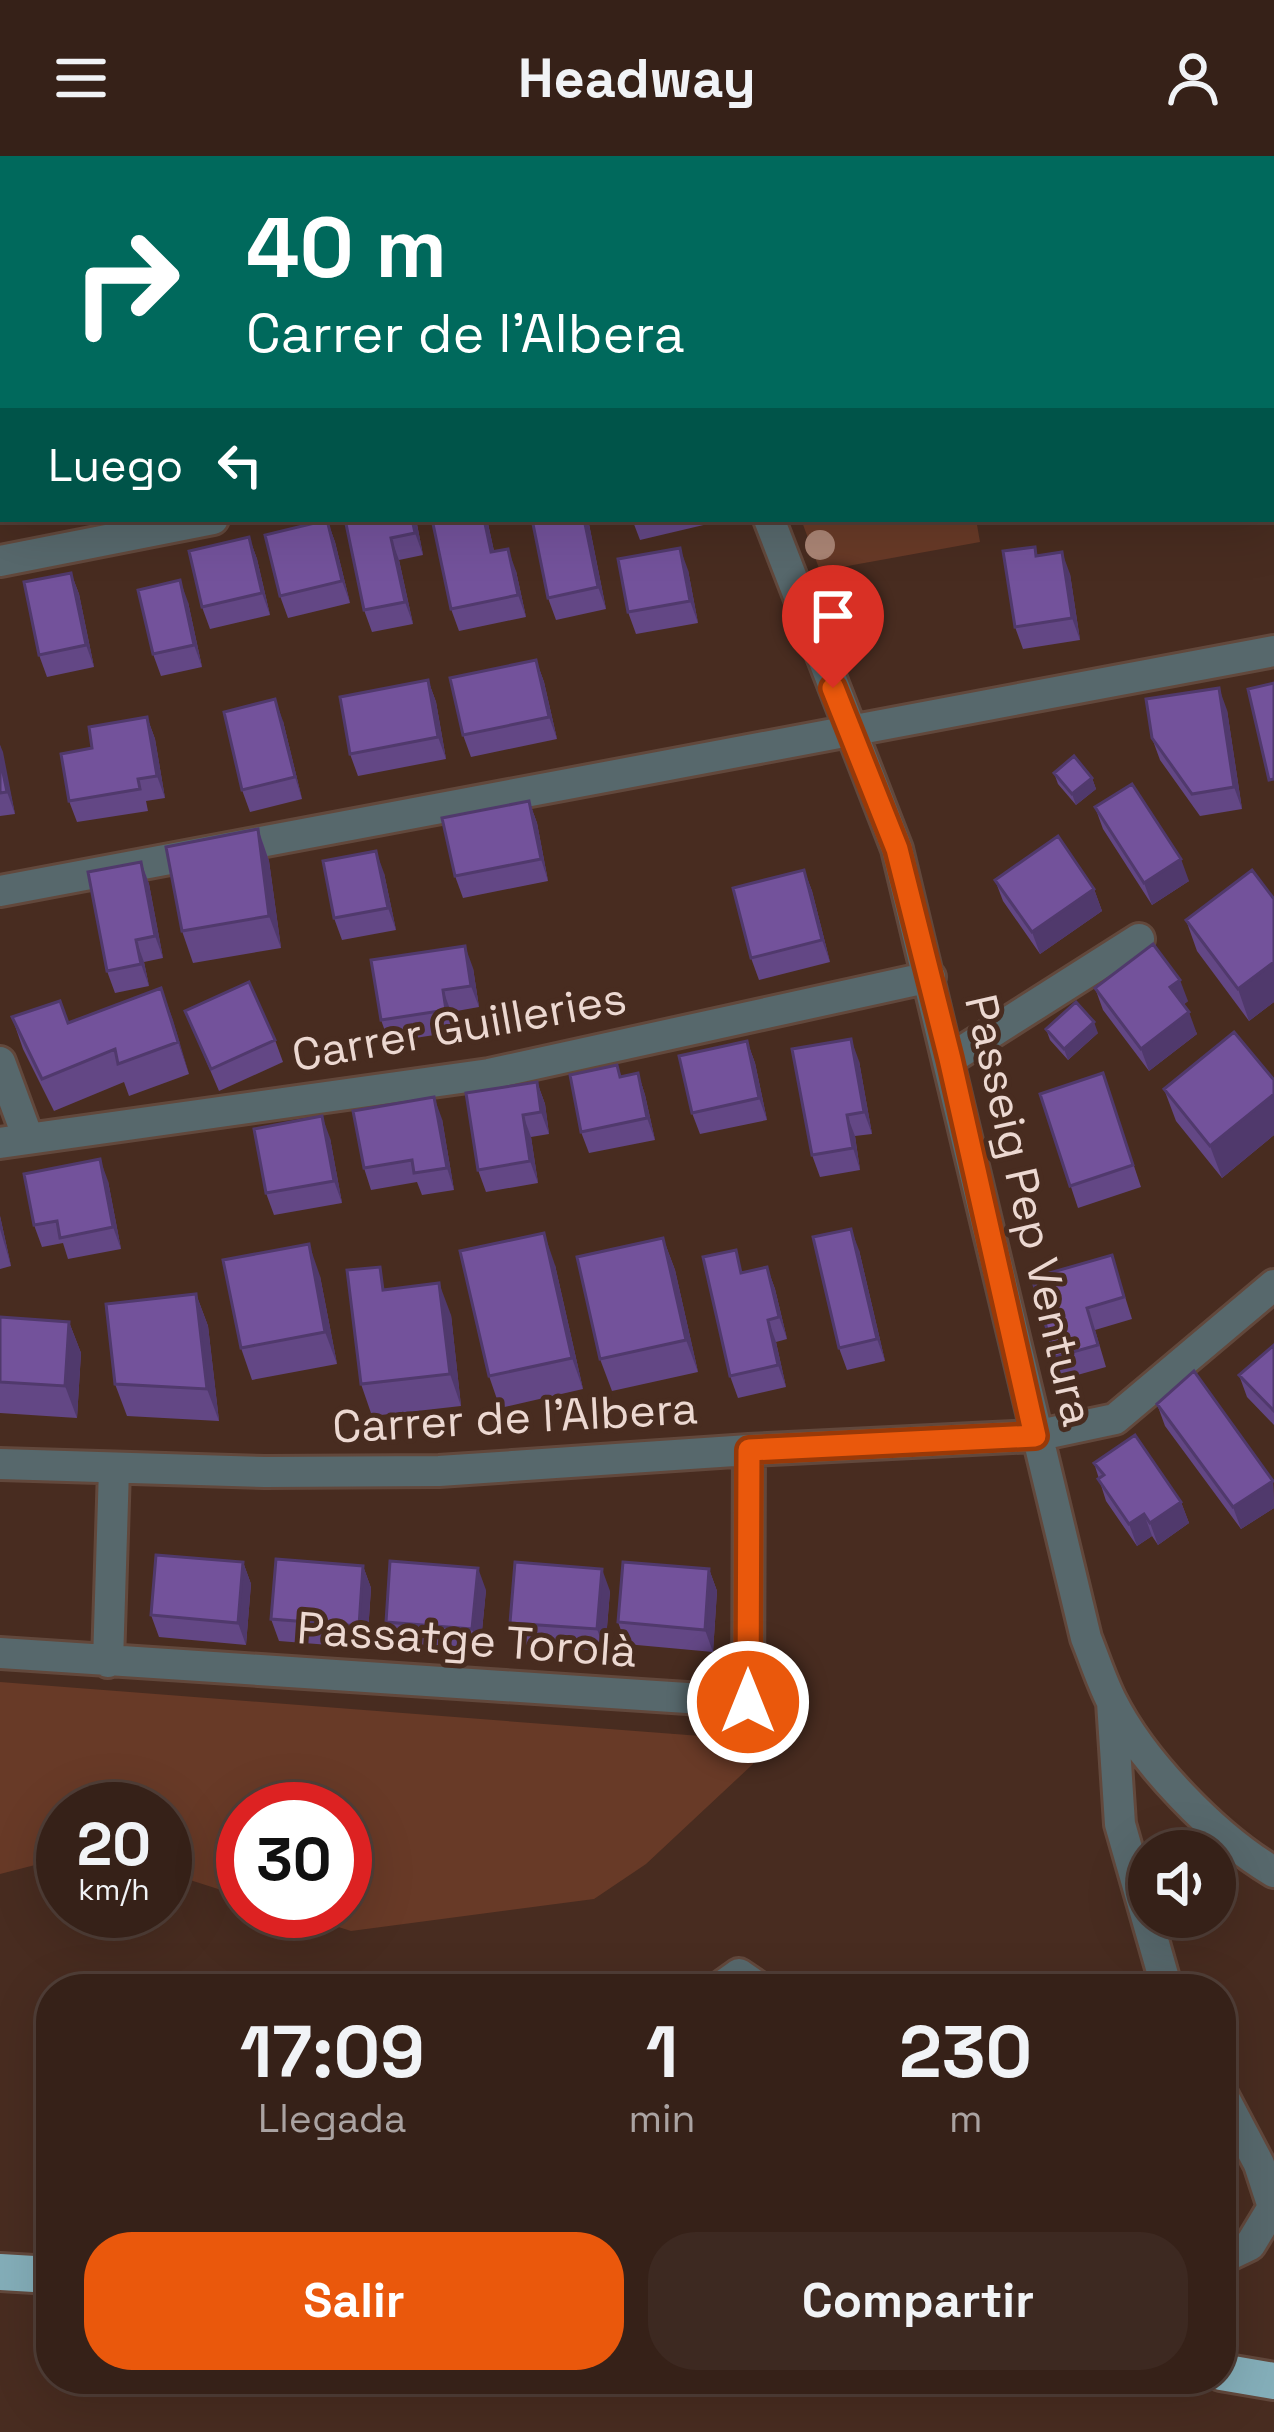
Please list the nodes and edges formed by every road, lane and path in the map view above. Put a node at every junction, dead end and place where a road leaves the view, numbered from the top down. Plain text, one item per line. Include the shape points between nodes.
1 (198, 522) edge
2 (770, 522) edge
3 (0, 561) edge
4 (1274, 651) edge
5 (849, 730) junction
6 (0, 891) edge
7 (1139, 938) dead end
8 (930, 977) junction
9 (950, 1059) junction
10 (0, 1062) edge
11 (14, 1140) edge
12 (1274, 1285) edge
13 (1035, 1436) junction
14 (749, 1450) junction
15 (0, 1464) edge
16 (114, 1468) junction
17 (0, 1653) edge
18 (108, 1662) junction
19 (1112, 1702) junction
20 (1274, 1871) edge
21 (1164, 1974) edge
22 (1236, 2120) edge
23 (1236, 2252) edge
24 (0, 2272) edge
25 (36, 2274) edge
26 (1236, 2375) edge
27 (1274, 2381) edge

1 - 3 street
2 - 5 street, Passeig Pep Ventura
4 - 5 street
5 - 6 street
5 - 8 street, Passeig Pep Ventura via 897,849
7 - 9 street
8 - 9 street, Passeig Pep Ventura
8 - 11 street, Carrer Guilleries via 489,1074
9 - 13 street, Passeig Pep Ventura
10 - 11 street
12 - 13 street, Carrer de l'Albera via 1115,1418
13 - 14 street, Carrer de l'Albera
13 - 19 street, Passeig Pep Ventura via 1086,1638
14 - 16 street, Carrer de l'Albera via 440,1471
14 - 18 street, Passatge Torolà via 748,1702
15 - 16 street, Carrer de l'Albera
16 - 18 street
17 - 18 street, Passatge Torolà
19 - 20 street, Passeig Pep Ventura via 1216,1828
19 - 21 street via 1120,1824
22 - 23 street via 1273,2206 1250,2245
24 - 25 highway
26 - 27 highway

